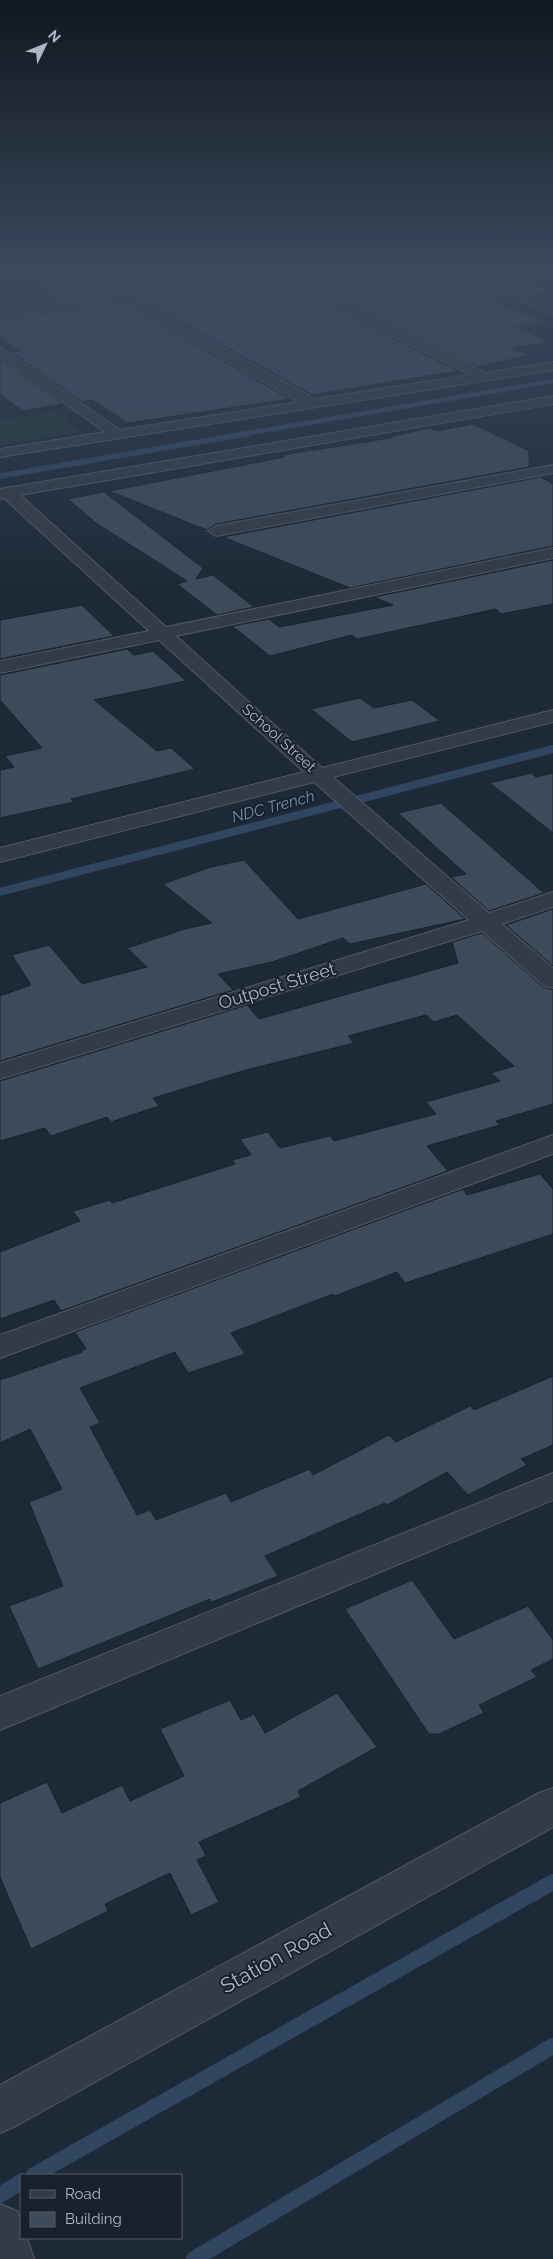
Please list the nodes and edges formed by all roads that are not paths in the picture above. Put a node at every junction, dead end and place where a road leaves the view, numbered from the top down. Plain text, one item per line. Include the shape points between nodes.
1 (36, 376) edge
2 (265, 376) edge
3 (489, 376) edge
4 (485, 377) joint
5 (553, 400) edge
6 (313, 404) junction
7 (117, 434) junction
8 (0, 453) edge
9 (553, 469) edge
10 (4, 493) edge
11 (216, 531) dead end
12 (553, 553) edge
13 (163, 634) junction
14 (0, 667) edge
15 (553, 716) edge
16 (319, 775) junction
17 (0, 855) edge
18 (553, 899) edge
19 (486, 922) junction
20 (553, 981) edge
21 (0, 1071) edge
22 (553, 1144) edge
23 (0, 1347) edge
24 (553, 1486) edge
25 (0, 1713) edge
26 (553, 1806) edge
27 (0, 2110) edge
28 (0, 2228) edge
29 (10, 2259) edge

1 - 7 street
2 - 6 street
3 - 4 street
4 - 6 street
5 - 10 street
6 - 7 street
7 - 8 street
9 - 11 street
10 - 13 street, School Street
12 - 13 street
13 - 14 street
13 - 16 street, School Street
15 - 16 street
16 - 17 street
16 - 19 street, School Street
18 - 19 street, Outpost Street
19 - 20 street, School Street
19 - 21 street, Outpost Street
22 - 23 street
24 - 25 street
26 - 27 street, Station Road
28 - 29 street

